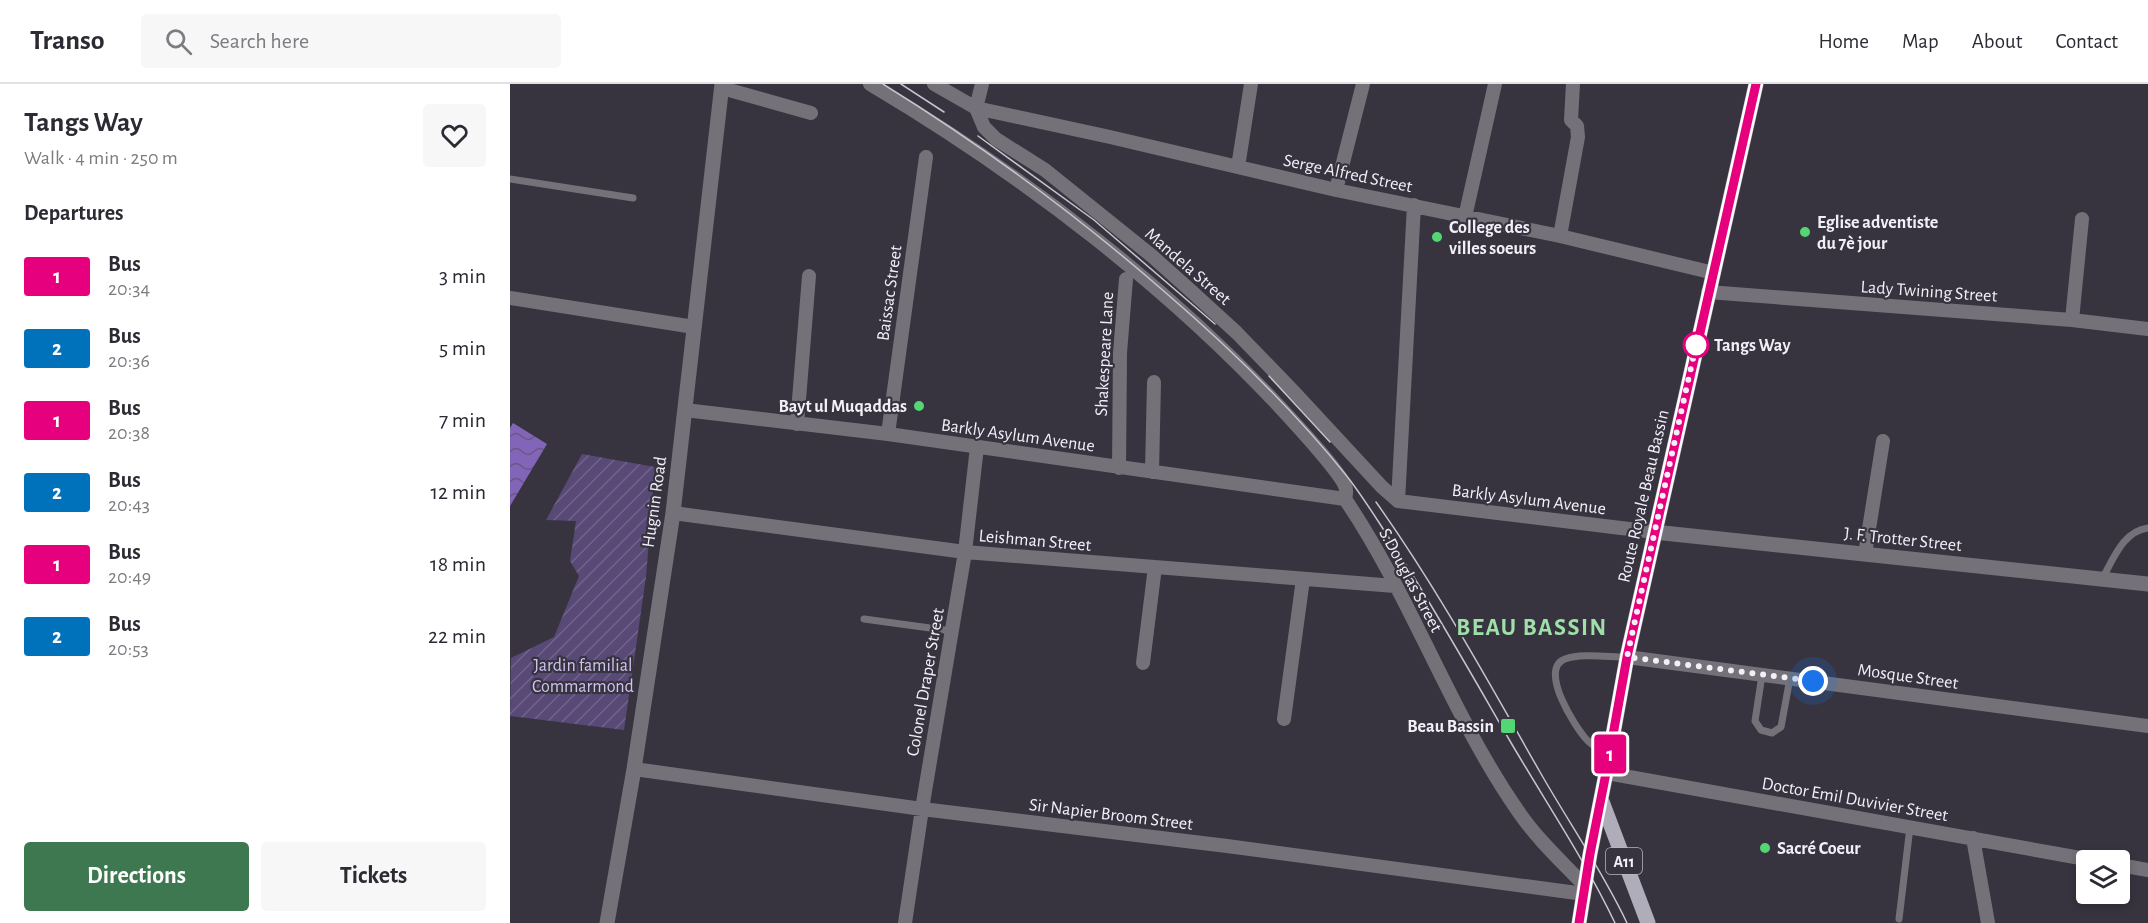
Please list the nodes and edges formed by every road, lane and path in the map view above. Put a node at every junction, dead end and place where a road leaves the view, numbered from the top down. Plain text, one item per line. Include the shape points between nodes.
1 (870, 84) edge
2 (934, 84) edge
3 (982, 84) edge
4 (1251, 84) edge
5 (1363, 84) edge
6 (1495, 84) edge
7 (1573, 84) edge
8 (1756, 84) edge
9 (722, 86) edge
10 (976, 108) junction
11 (811, 113) dead end
12 (927, 157) dead end
13 (1238, 167) junction
14 (510, 179) edge
15 (1336, 190) junction
16 (633, 198) dead end
17 (1414, 206) junction
18 (1465, 217) junction
19 (2082, 219) dead end
20 (1560, 236) junction
21 (1714, 273) junction
22 (809, 276) dead end
23 (1126, 279) dead end
24 (1708, 292) junction
25 (510, 298) edge
26 (2072, 320) junction
27 (694, 327) junction
28 (2148, 329) edge
29 (1154, 382) dead end
30 (685, 410) junction
31 (797, 424) junction
32 (888, 434) junction
33 (1883, 441) dead end
34 (976, 447) junction
35 (1119, 468) junction
36 (1152, 472) junction
37 (1345, 499) junction
38 (1398, 501) junction
39 (673, 513) junction
40 (2148, 528) edge
41 (1654, 532) junction
42 (965, 552) junction
43 (1865, 554) junction
44 (1155, 567) junction
45 (1303, 579) junction
46 (2102, 579) junction
47 (2148, 584) edge
48 (1395, 586) junction
49 (864, 620) dead end
50 (952, 631) junction
51 (1627, 657) junction
52 (1143, 663) dead end
53 (1762, 675) junction
54 (1790, 678) junction
55 (1284, 719) dead end
56 (2148, 726) edge
57 (1609, 757) junction
58 (634, 769) junction
59 (1606, 773) junction
60 (1601, 799) junction
61 (922, 809) junction
62 (1910, 827) junction
63 (1973, 838) junction
64 (2076, 857) edge
65 (2130, 867) edge
66 (2148, 870) edge
67 (1585, 890) junction
68 (1899, 919) dead end
69 (1580, 921) edge
70 (607, 923) edge
71 (905, 923) edge
72 (1648, 923) edge
73 (1988, 923) edge

1 - 37 street, S.Douglas Street via 972,149 1079,226 1218,344 1308,438 1345,484
2 - 10 street
3 - 10 street
4 - 13 street
5 - 15 street
6 - 18 street
7 - 20 street via 1571,120 1577,126 1578,137
8 - 21 main road, Route Royale Beau Bassin
9 - 11 street
9 - 27 street, Hugnin Road
10 - 13 street, Serge Alfred Street
10 - 38 street, Mandela Street via 984,127 996,139 1045,170 1152,256 1237,333
12 - 32 street, Baissac Street
13 - 15 street, Serge Alfred Street
14 - 16 lane
15 - 17 street, Serge Alfred Street
17 - 18 street, Serge Alfred Street
17 - 38 street
18 - 20 street, Serge Alfred Street
19 - 26 street
20 - 21 street, Serge Alfred Street
21 - 24 main road, Route Royale Beau Bassin
22 - 31 street
23 - 35 street, Shakespeare Lane via 1120,352
24 - 26 street, Lady Twining Street
24 - 41 main road, Route Royale Beau Bassin
25 - 27 street
26 - 28 street, Lady Twining Street
27 - 30 street, Hugnin Road
29 - 36 street
30 - 31 street, Barkly Asylum Avenue
30 - 39 street, Hugnin Road
31 - 32 street, Barkly Asylum Avenue
32 - 34 street, Barkly Asylum Avenue
33 - 43 street
34 - 35 street, Barkly Asylum Avenue
34 - 42 street, Colonel Draper Street
35 - 36 street, Barkly Asylum Avenue
36 - 37 street, Barkly Asylum Avenue
37 - 48 street, S.Douglas Street
38 - 41 street, Barkly Asylum Avenue
39 - 42 street, Leishman Street
39 - 58 street, Hugnin Road
40 - 46 lane via 2140,529 2121,545
41 - 43 street, J. F. Trotter Street
41 - 51 main road, Route Royale Beau Bassin
42 - 44 street, Leishman Street
42 - 50 street, Colonel Draper Street
43 - 46 street, J. F. Trotter Street
44 - 45 street, Leishman Street
44 - 52 street
45 - 48 street, Leishman Street
45 - 55 street
46 - 47 street, J. F. Trotter Street
48 - 67 street, S.Douglas Street via 1508,796
49 - 50 lane
50 - 61 street, Colonel Draper Street
51 - 53 street, Mosque Street
51 - 57 main road, Route Royale Beau Bassin
51 - 57 lane via 1564,659 1557,664 1554,676 1577,727
53 - 54 street, Mosque Street
53 - 54 lane via 1755,721 1761,730 1772,733 1781,727
54 - 56 street, Mosque Street
57 - 59 main road, Route Royale Beau Bassin
58 - 61 street, Sir Napier Broom Street
58 - 70 street, Hugnin Road
59 - 60 main road, Route Royale Beau Bassin
59 - 62 street, Doctor Emil Duvivier Street
60 - 67 main road, Route Royale Beau Bassin
60 - 72 main road, A11
61 - 67 street, Sir Napier Broom Street
61 - 71 street, Colonel Draper Street
62 - 63 street, Doctor Emil Duvivier Street
62 - 68 lane
63 - 64 street, Doctor Emil Duvivier Street
63 - 73 street
65 - 66 street
67 - 69 main road, Route Royale Beau Bassin

